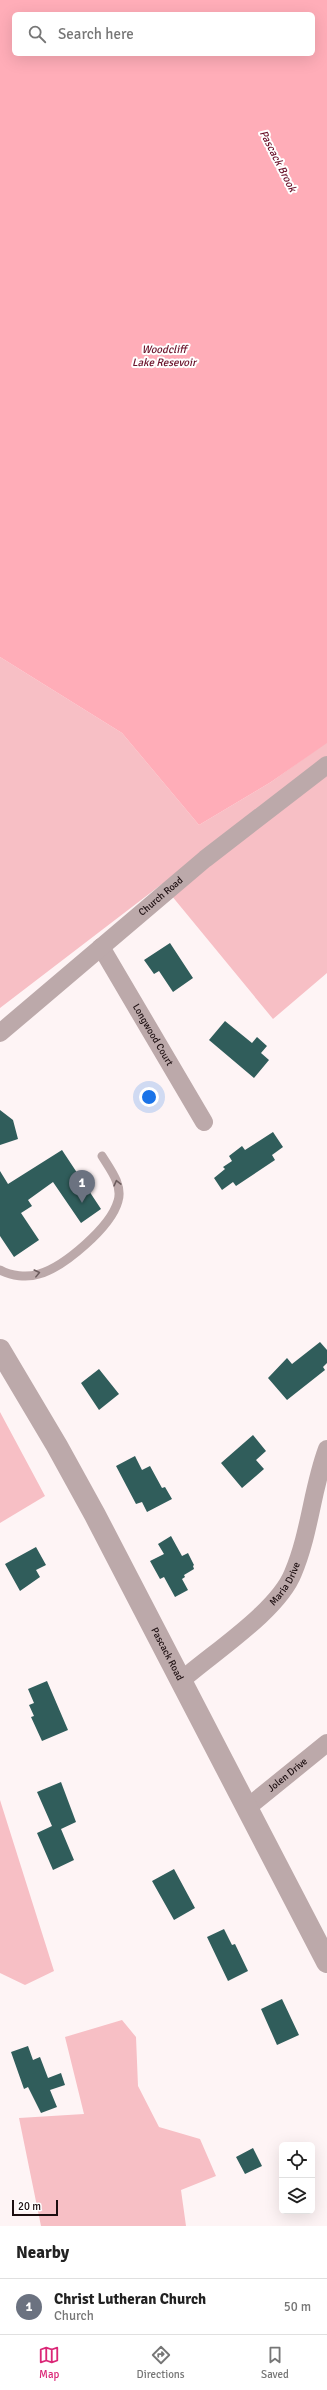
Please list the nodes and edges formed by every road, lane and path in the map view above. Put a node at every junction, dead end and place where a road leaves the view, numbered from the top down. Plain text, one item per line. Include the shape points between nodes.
1 (327, 764) edge
2 (101, 947) junction
3 (0, 1033) edge
4 (204, 1122) dead end
5 (102, 1156) dead end
6 (0, 1270) edge
7 (0, 1350) edge
8 (327, 1449) edge
9 (182, 1680) junction
10 (327, 1743) edge
11 (248, 1807) junction
12 (327, 1962) edge

1 - 2 street, Church Road via 205,859
2 - 3 street, Church Road
2 - 4 street, Longwood Court
6 -> 5 lane via 8,1274 38,1274 59,1264 106,1224 119,1200 118,1181
7 - 9 street, Pascack Road via 64,1458
8 - 9 street, Maria Drive via 300,1554 283,1592 270,1607
9 - 11 street, Pascack Road
10 - 11 street, Jolen Drive
11 - 12 street, Pascack Road

